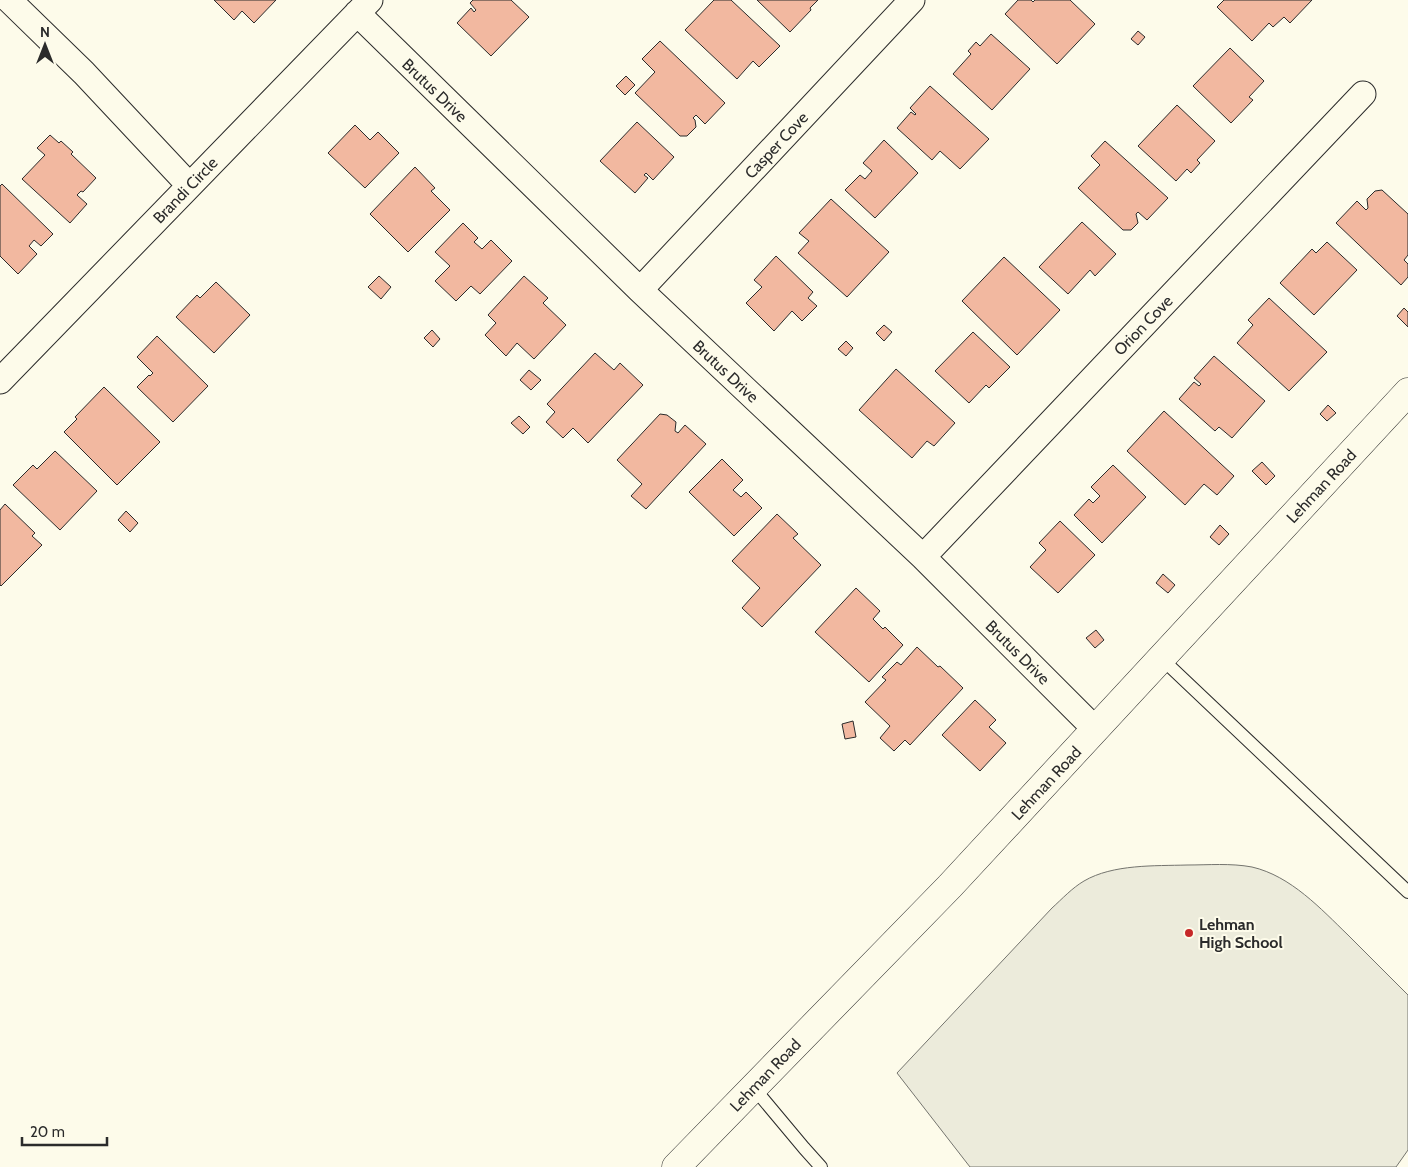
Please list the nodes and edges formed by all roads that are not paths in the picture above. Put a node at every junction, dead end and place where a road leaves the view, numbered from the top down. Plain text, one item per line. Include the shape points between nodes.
1 (9, 0) edge
2 (912, 0) edge
3 (363, 7) edge
4 (1363, 94) dead end
5 (189, 185) junction
6 (640, 290) junction
7 (0, 381) edge
8 (1408, 392) edge
9 (923, 557) junction
10 (1161, 658) junction
11 (1095, 729) junction
12 (1408, 892) edge
13 (753, 1087) junction
14 (676, 1167) edge
15 (822, 1167) edge

1 - 5 street via 84,73
2 - 6 street, Casper Cove
3 - 5 street, Brandi Circle
3 - 6 street, Brutus Drive
4 - 9 street, Orion Cove
5 - 7 street, Brandi Circle
6 - 9 street, Brutus Drive
8 - 10 street, Lehman Road
9 - 11 street, Brutus Drive
10 - 11 street, Lehman Road
10 - 12 lane
11 - 13 street, Lehman Road via 950,886
13 - 14 street, Lehman Road
13 - 15 lane

